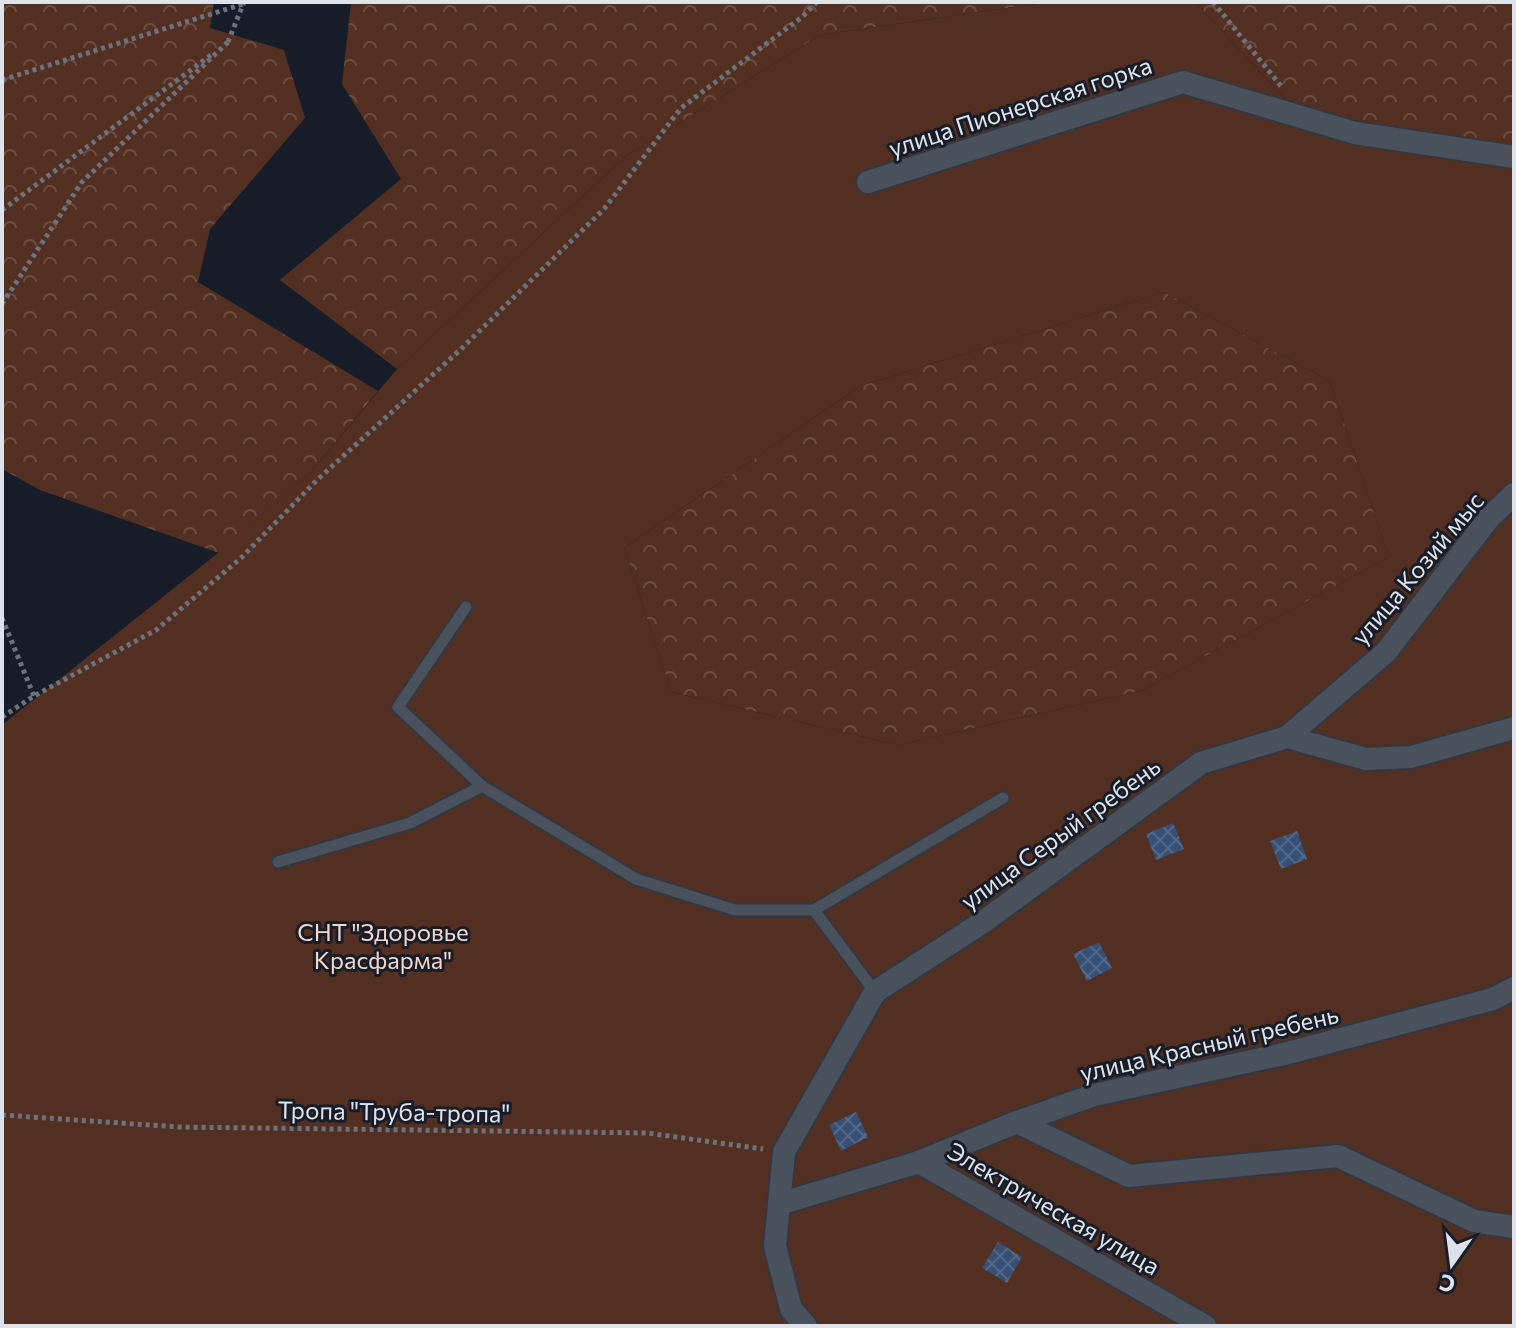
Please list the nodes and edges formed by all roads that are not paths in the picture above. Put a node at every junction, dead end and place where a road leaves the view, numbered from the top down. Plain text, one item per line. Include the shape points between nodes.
1 (1514, 157) edge
2 (868, 182) dead end
3 (1514, 494) edge
4 (466, 607) dead end
5 (1514, 728) edge
6 (1287, 737) junction
7 (482, 786) junction
8 (1003, 798) dead end
9 (278, 862) dead end
10 (814, 910) junction
11 (1514, 988) edge
12 (875, 992) junction
13 (1017, 1122) junction
14 (919, 1162) junction
15 (779, 1204) junction
16 (1514, 1227) edge
17 (806, 1326) edge
18 (1205, 1326) edge

1 - 2 street, улица Пионерская горка via 1355,133 1183,82
3 - 6 street, улица Козий мыс via 1489,518 1386,652
4 - 7 lane via 398,707
5 - 6 street via 1411,757 1366,759
6 - 12 street, улица Серый гребень via 1201,763 983,922
7 - 9 lane via 410,823
7 - 10 lane via 636,879 735,910
8 - 10 lane
10 - 12 lane
11 - 13 street, улица Красный гребень via 1493,999 1284,1054 1094,1095
12 - 15 street, улица Серый гребень via 784,1152
13 - 14 street, улица Красный гребень
13 - 16 street via 1129,1176 1338,1156 1474,1221
14 - 15 street, Электрическая улица
14 - 18 street, Электрическая улица
15 - 17 street via 775,1246 791,1309

